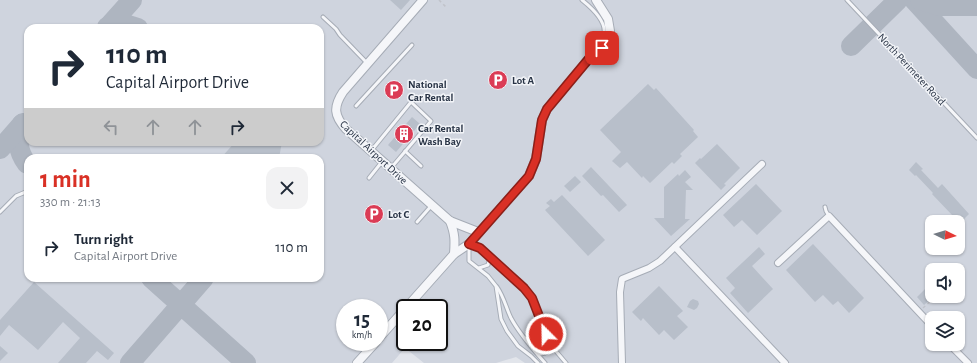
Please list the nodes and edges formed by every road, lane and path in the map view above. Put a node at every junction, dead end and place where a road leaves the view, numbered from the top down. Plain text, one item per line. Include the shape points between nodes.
1 (423, 0) edge
2 (439, 0) edge
3 (582, 0) edge
4 (596, 0) edge
5 (847, 0) edge
6 (446, 7) dead end
7 (323, 17) dead end
8 (412, 45) dead end
9 (592, 55) junction
10 (368, 63) junction
11 (356, 106) dead end
12 (977, 138) edge
13 (371, 151) junction
14 (405, 151) junction
15 (383, 161) junction
16 (762, 164) dead end
17 (421, 166) dead end
18 (391, 169) junction
19 (369, 178) dead end
20 (24, 193) edge
21 (432, 205) junction
22 (825, 207) dead end
23 (0, 212) edge
24 (829, 216) junction
25 (450, 221) junction
26 (417, 222) dead end
27 (478, 232) junction
28 (469, 244) junction
29 (675, 247) junction
30 (454, 254) junction
31 (490, 257) junction
32 (778, 263) dead end
33 (479, 268) junction
34 (496, 286) junction
35 (413, 299) edge
36 (929, 303) edge
37 (919, 312) junction
38 (396, 318) edge
39 (925, 318) edge
40 (388, 328) edge
41 (549, 339) junction
42 (368, 351) edge
43 (956, 351) edge
44 (536, 352) junction
45 (531, 356) junction
46 (357, 363) edge
47 (538, 363) edge
48 (545, 363) edge
49 (566, 363) edge
50 (622, 363) edge
51 (785, 363) edge
52 (968, 363) edge

1 - 10 street, Capital Airport Drive
2 - 6 path
3 - 9 lane via 597,15 604,27 603,37
4 - 9 street via 608,19 610,31 608,40 602,48
5 - 12 lane, North Perimeter Road
7 - 10 lane
8 - 11 lane
9 - 27 street via 547,109 542,120 536,159 529,176
10 - 13 street, Capital Airport Drive via 343,92 336,111 338,119 346,129
13 - 14 lane via 411,102 432,121
13 - 15 street, Capital Airport Drive
14 - 17 lane
14 - 18 lane
15 - 18 street, Capital Airport Drive
15 - 19 lane
16 - 29 street
18 - 21 street, Capital Airport Drive
20 - 23 lane via 16,196
21 - 25 street, Capital Airport Drive
21 - 26 lane
22 - 24 lane
24 - 32 street
24 - 37 street
25 - 27 street, Capital Airport Drive
25 - 30 street via 455,240
27 - 28 street
28 - 30 street
28 - 31 lane via 480,248
28 - 33 lane via 469,261
29 - 50 street via 649,268 622,279
29 - 51 street
30 - 35 street
31 - 33 lane via 488,265
31 - 41 lane via 532,298
33 - 34 lane
34 - 44 lane via 503,295 511,319
34 - 45 lane via 501,319 518,346
36 - 37 path
37 - 39 street
38 - 40 street
41 - 44 lane via 549,349 546,353
41 - 49 lane
42 - 46 street
43 - 52 street
44 - 45 lane
44 - 48 lane
45 - 47 lane

